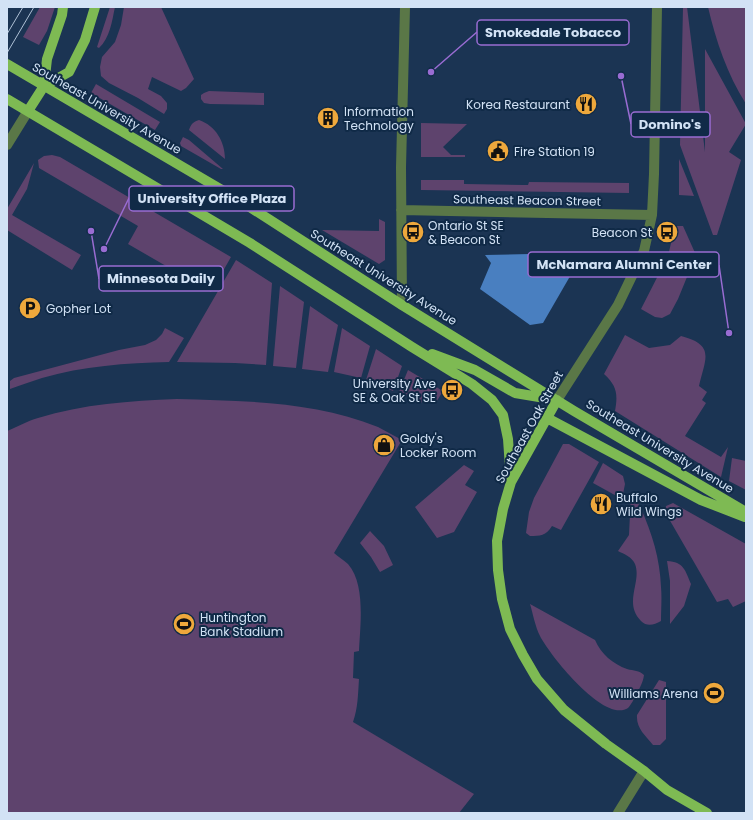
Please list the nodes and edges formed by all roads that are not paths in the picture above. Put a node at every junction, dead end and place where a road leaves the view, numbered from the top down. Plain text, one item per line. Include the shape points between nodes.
1 (62, 7) edge
2 (95, 7) edge
3 (405, 7) edge
4 (657, 7) edge
5 (7, 64) edge
6 (44, 86) junction
7 (7, 99) edge
8 (28, 111) junction
9 (7, 144) edge
10 (401, 210) junction
11 (652, 215) junction
12 (402, 305) junction
13 (412, 347) junction
14 (557, 400) junction
15 (546, 418) junction
16 (511, 482) junction
17 (746, 512) edge
18 (746, 518) edge
19 (644, 771) junction
20 (618, 813) edge
21 (707, 813) edge

1 - 6 main road via 62,15 47,59
2 - 6 main road via 85,40 69,72
3 - 10 street
4 - 11 street, Southeast Oak Street
5 - 6 main road, Southeast University Avenue
6 - 8 main road
6 - 12 main road, Southeast University Avenue via 239,200
7 - 8 main road
8 - 9 street
8 - 13 main road via 250,243
10 - 11 street, Southeast Beacon Street
10 - 12 street
11 - 14 street, Southeast Oak Street via 644,251 618,305
12 - 14 main road, Southeast University Avenue
13 - 14 main road via 475,370 515,393
13 - 16 main road via 472,384 492,400 503,415 508,439
14 - 15 main road, Southeast Oak Street
14 - 17 main road, Southeast University Avenue
15 - 16 main road, Southeast Oak Street
15 - 18 main road via 701,500
16 - 19 main road, Southeast Oak Street via 497,541 498,570 510,629 537,679 564,710
19 - 20 street
19 - 21 main road, Southeast Oak Street via 667,790

